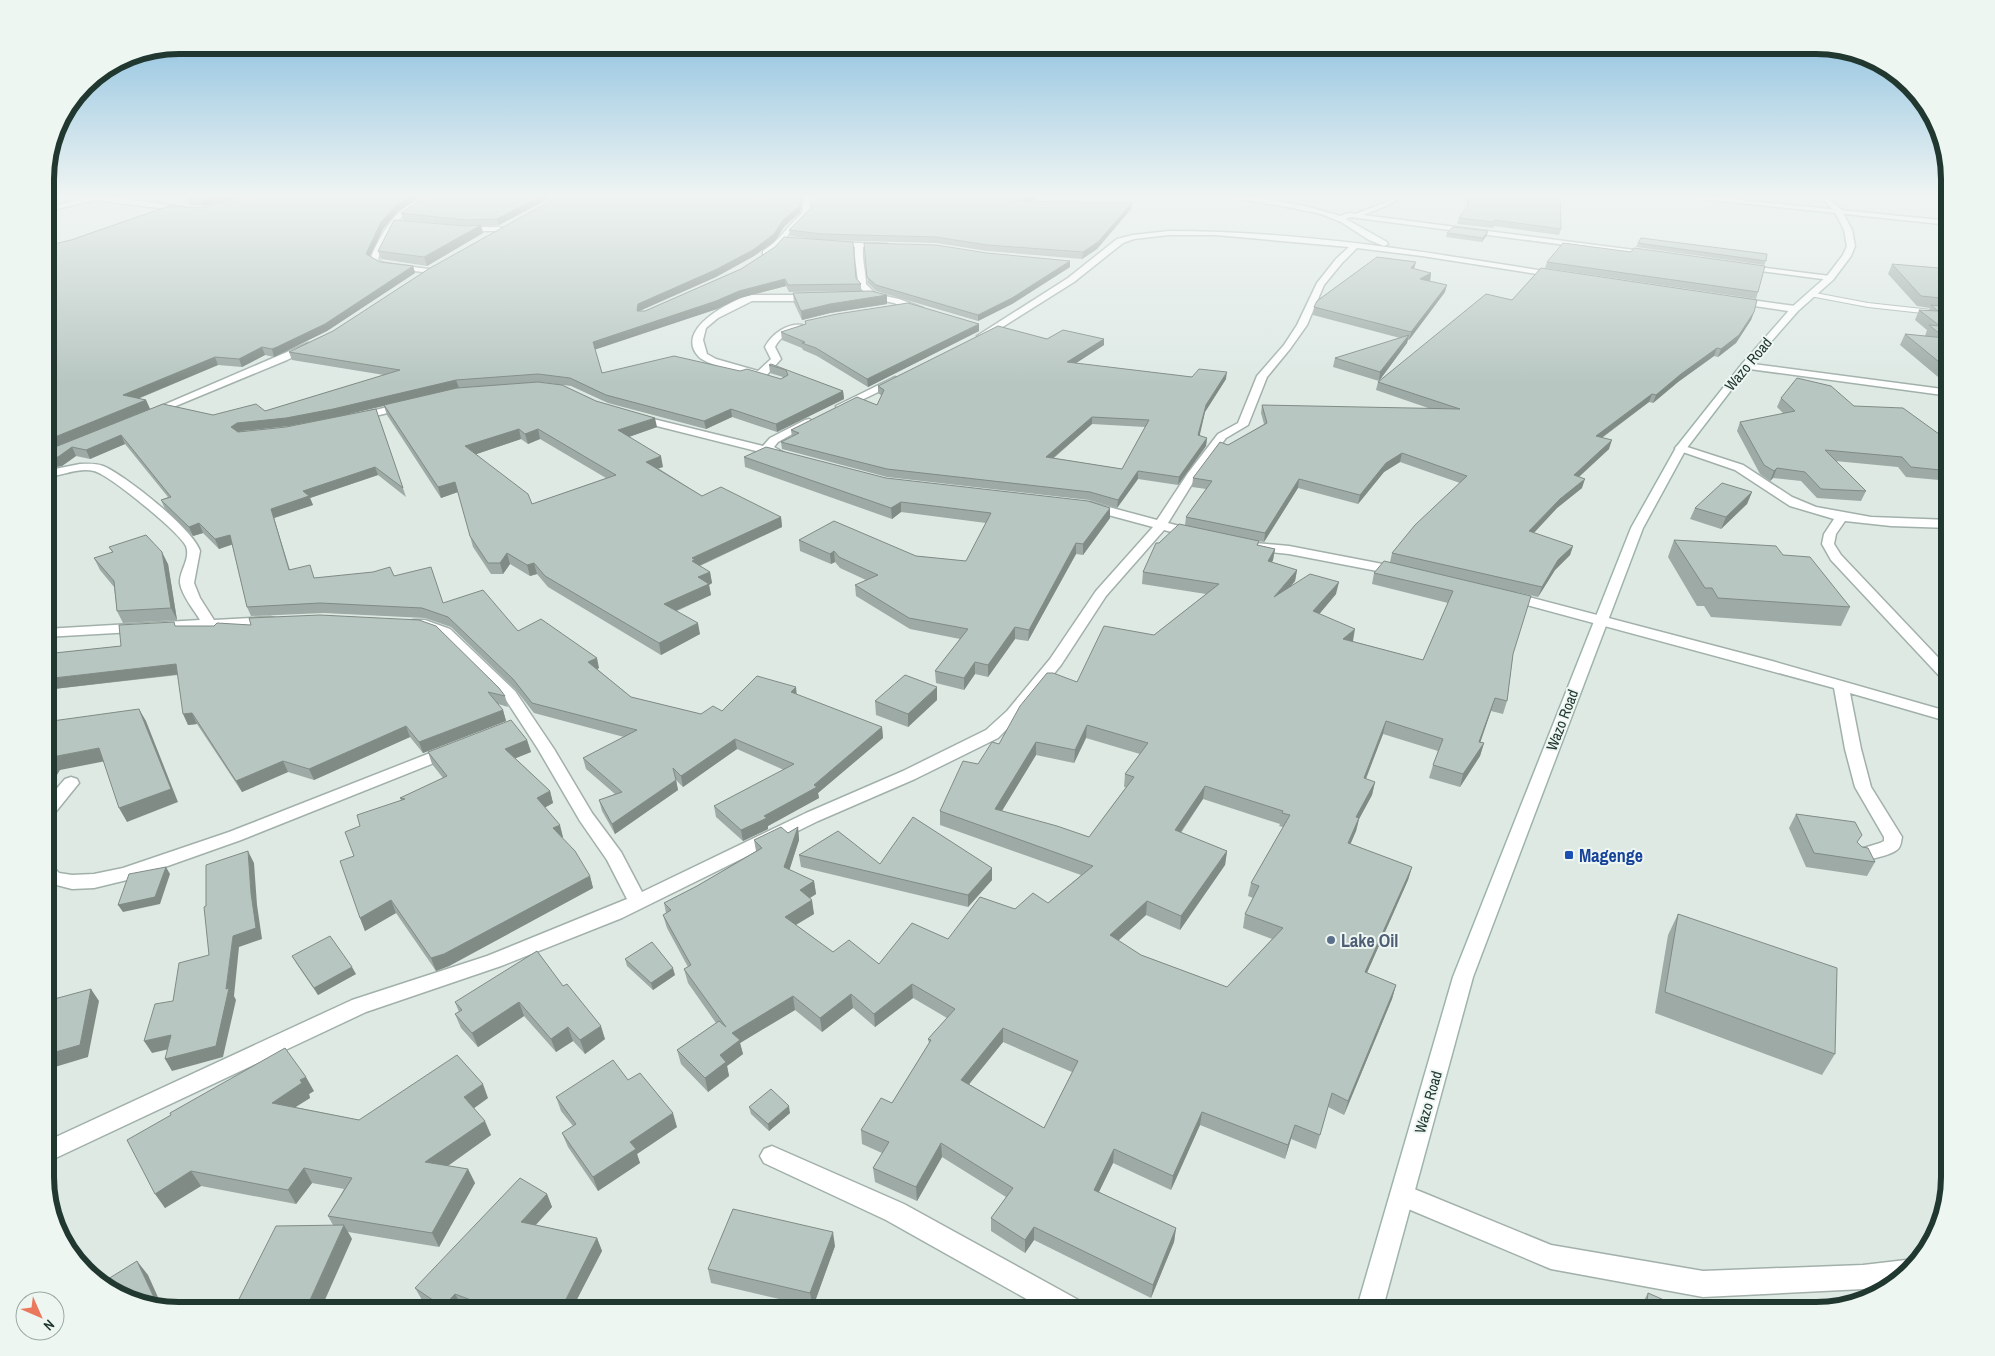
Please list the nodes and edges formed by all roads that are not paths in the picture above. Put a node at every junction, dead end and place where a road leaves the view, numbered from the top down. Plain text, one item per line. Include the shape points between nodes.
1 (374, 258) edge
2 (858, 258) edge
3 (1094, 258) edge
4 (1340, 258) edge
5 (1448, 258) edge
6 (1845, 258) edge
7 (1734, 266) edge
8 (1562, 276) edge
9 (1830, 278) junction
10 (412, 282) edge
11 (1813, 294) junction
12 (854, 295) edge
13 (872, 295) junction
14 (818, 297) edge
15 (1726, 300) edge
16 (911, 306) junction
17 (889, 309) edge
18 (1795, 309) junction
19 (930, 313) edge
20 (1941, 313) edge
21 (812, 323) edge
22 (976, 326) edge
23 (992, 330) junction
24 (973, 341) edge
25 (316, 343) edge
26 (1744, 366) junction
27 (760, 374) junction
28 (907, 374) edge
29 (773, 378) edge
30 (1941, 393) edge
31 (414, 404) edge
32 (835, 409) edge
33 (626, 414) edge
34 (139, 417) edge
35 (821, 417) edge
36 (344, 420) edge
37 (1681, 448) junction
38 (774, 452) junction
39 (790, 457) edge
40 (54, 473) edge
41 (1079, 505) edge
42 (1842, 517) junction
43 (1941, 524) edge
44 (1160, 526) junction
45 (1206, 537) edge
46 (1241, 544) edge
47 (1412, 574) edge
48 (1498, 593) edge
49 (286, 620) edge
50 (1601, 621) junction
51 (209, 623) junction
52 (407, 623) edge
53 (54, 632) edge
54 (1941, 669) edge
55 (1841, 685) junction
56 (1941, 714) edge
57 (528, 719) junction
58 (510, 726) edge
59 (467, 744) edge
60 (71, 783) dead end
61 (54, 803) edge
62 (1860, 855) edge
63 (54, 879) edge
64 (638, 902) junction
65 (54, 1149) edge
66 (772, 1156) dead end
67 (1402, 1195) junction
68 (1896, 1273) edge
69 (1057, 1302) edge
70 (1372, 1302) edge

1 - 10 street via 382,265 432,269
2 - 13 street via 862,285
3 - 23 street via 1052,293
4 - 44 street via 1320,285 1302,325 1262,376 1242,425 1222,436 1192,475
5 - 8 street
6 - 9 street, Wazo Road
7 - 9 street
9 - 11 street, Wazo Road
11 - 18 street, Wazo Road
11 - 20 lane via 1868,305
12 - 13 street
13 - 16 street
14 - 27 street via 750,298 715,316 702,327 698,340 703,356
15 - 18 street
16 - 17 street
16 - 19 street
18 - 26 street, Wazo Road
21 - 27 street via 783,332 773,339 770,347 776,360
22 - 23 street
23 - 24 street
25 - 34 street
26 - 30 street
26 - 37 street, Wazo Road
27 - 29 street
28 - 32 street
31 - 36 street
33 - 38 street
35 - 38 street via 774,440 768,447
37 - 42 street via 1746,471 1795,503
37 - 50 street, Wazo Road via 1637,528
38 - 39 street
40 - 51 street via 99,468 147,501 191,544 195,557 188,572 187,585
41 - 44 street
42 - 43 street
42 - 54 street via 1830,534 1828,544 1836,557
44 - 45 street
44 - 64 street via 1101,594 1056,662 992,734
46 - 47 street
48 - 50 street
49 - 51 street
50 - 55 street
50 - 67 street, Wazo Road via 1463,977
51 - 53 street
52 - 57 street via 425,624 445,632 510,694
55 - 56 street
55 - 62 street via 1864,788 1893,837 1892,844 1886,848
57 - 58 street
57 - 64 street via 586,817 615,857
59 - 63 street via 235,836 125,874 94,881
60 - 61 street
64 - 65 street via 502,958 359,1006
66 - 69 street via 895,1212
67 - 68 street via 1552,1257 1703,1284
67 - 70 street, Wazo Road

